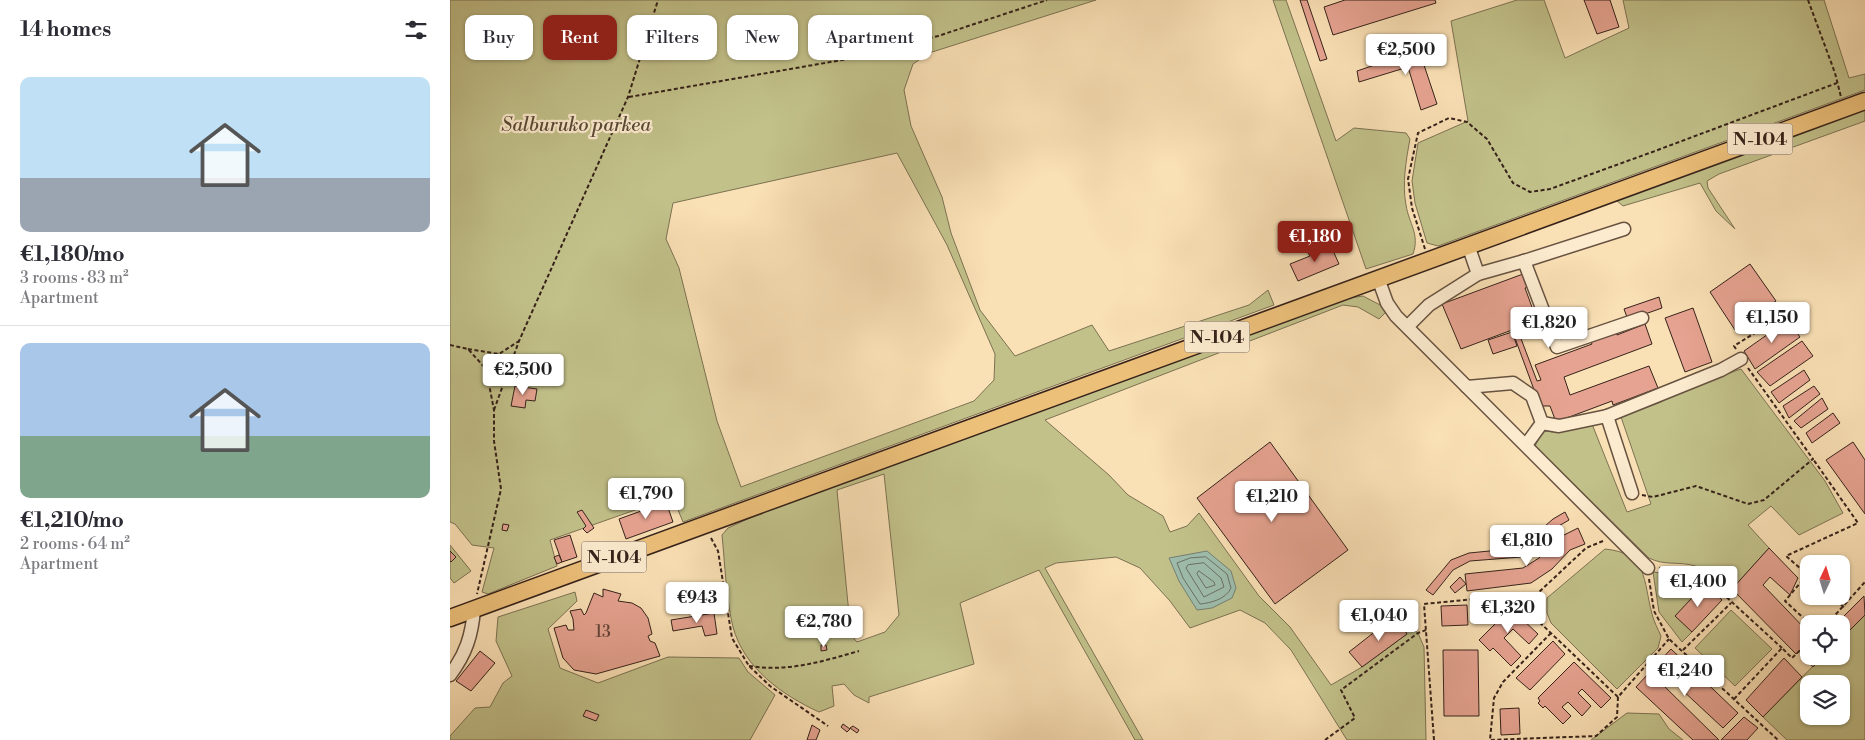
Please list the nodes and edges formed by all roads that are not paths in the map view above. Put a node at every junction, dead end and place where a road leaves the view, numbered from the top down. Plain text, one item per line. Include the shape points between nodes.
1 (1865, 101) edge
2 (1624, 229) dead end
3 (1468, 245) junction
4 (1524, 261) junction
5 (1478, 274) junction
6 (1378, 278) junction
7 (1642, 318) dead end
8 (1408, 326) junction
9 (1741, 359) road end
10 (1467, 387) junction
11 (1607, 416) junction
12 (1542, 423) junction
13 (1526, 445) junction
14 (1632, 493) road end
15 (1648, 568) road end
16 (474, 609) junction
17 (450, 618) edge
18 (450, 675) edge

1 - 3 main road, N-104
2 - 4 street
3 - 5 street
3 - 6 main road, N-104
4 - 5 street
4 - 7 street via 1557,347
5 - 8 street via 1429,305
6 - 8 street via 1387,303
6 - 16 main road, N-104
8 - 10 street
9 - 11 street via 1722,370
10 - 12 street via 1512,383 1532,396
10 - 13 street
11 - 12 street via 1559,426
11 - 14 street
12 - 13 street
13 - 15 street
16 - 17 main road, N-104
16 - 18 street via 472,635 461,661

